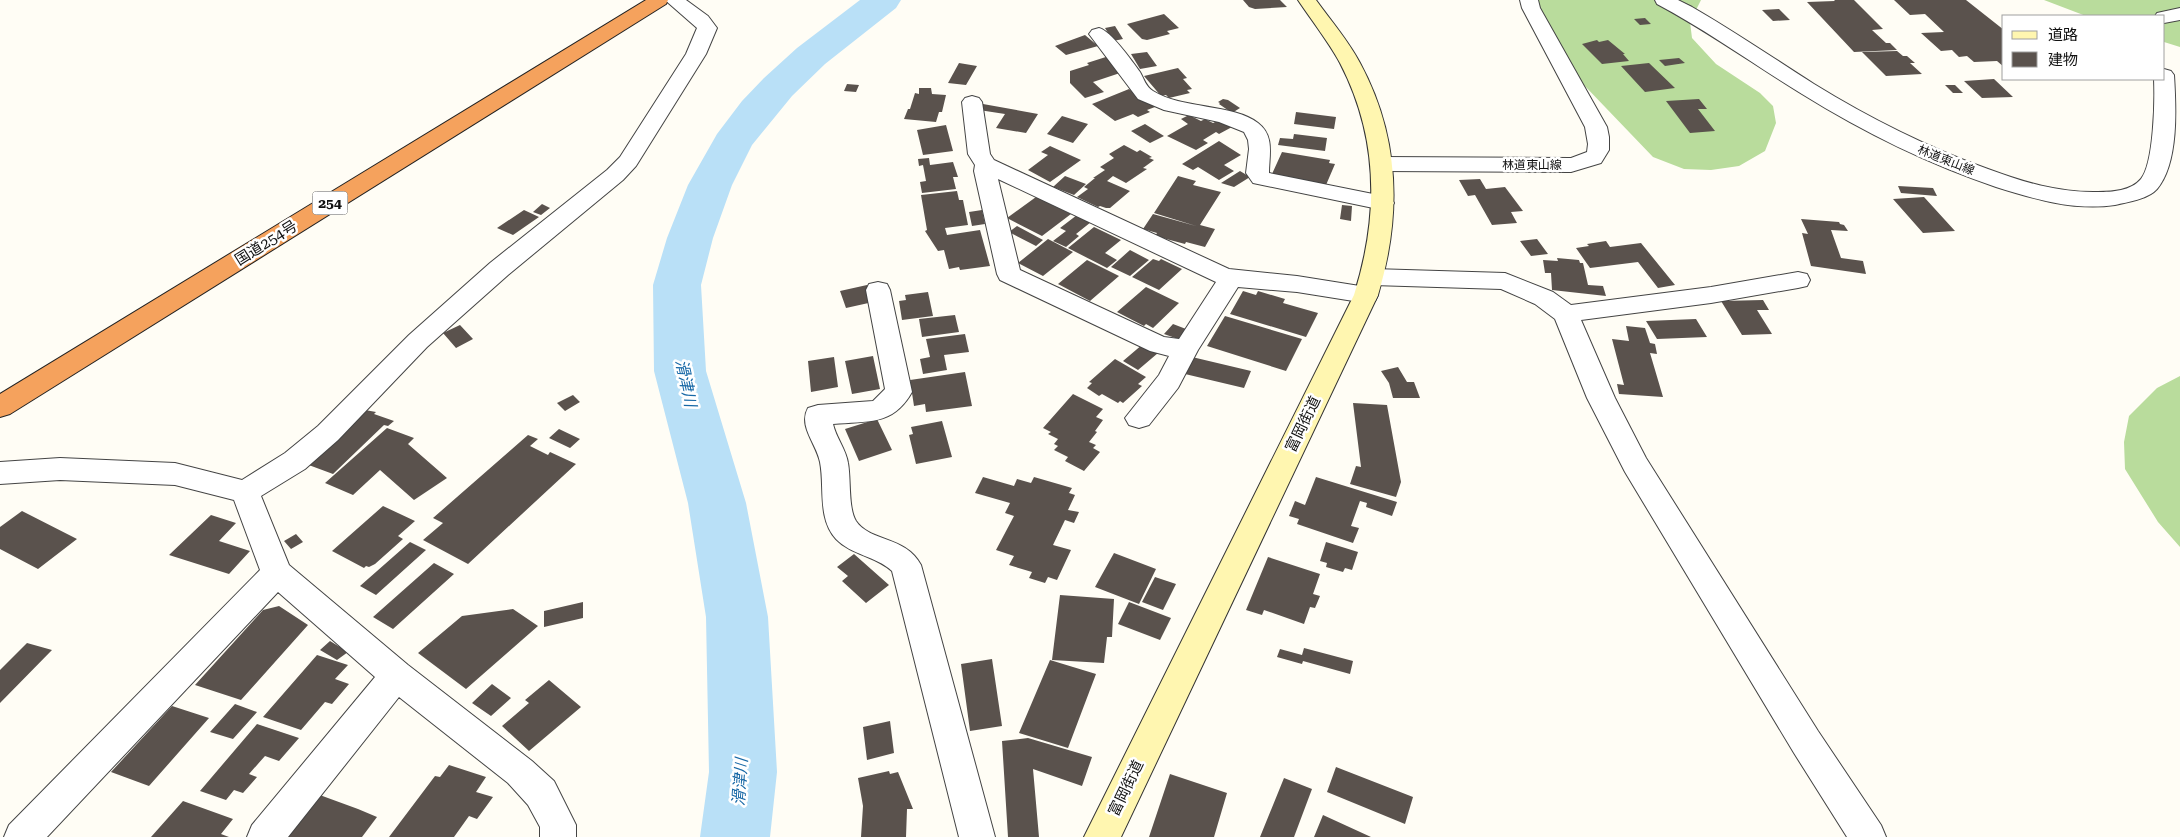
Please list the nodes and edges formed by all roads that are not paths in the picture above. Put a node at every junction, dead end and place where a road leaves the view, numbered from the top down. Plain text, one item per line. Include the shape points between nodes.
1 (659, 0) edge
2 (674, 0) edge
3 (1307, 0) edge
4 (1529, 0) edge
5 (1664, 0) edge
6 (2180, 14) edge
7 (2165, 17) edge
8 (1099, 34) dead end
9 (2164, 80) edge
10 (972, 102) dead end
11 (986, 164) junction
12 (1382, 164) junction
13 (1383, 203) junction
14 (1231, 278) junction
15 (1798, 280) dead end
16 (1369, 286) junction
17 (878, 290) dead end
18 (1566, 314) junction
19 (1186, 350) junction
20 (0, 407) edge
21 (1139, 418) dead end
22 (0, 473) edge
23 (245, 492) junction
24 (276, 572) junction
25 (396, 675) junction
26 (22, 837) edge
27 (265, 837) edge
28 (558, 837) edge
29 (978, 837) edge
30 (1102, 837) edge
31 (1868, 837) edge

1 - 20 highway, 国道254号 / 254
2 - 23 street via 707,28 696,54 628,161 418,341 328,433 295,461
3 - 12 street, 富岡街道 via 1350,63 1371,107
4 - 12 street, 林道東山線 via 1596,127 1600,144 1591,161 1571,165
5 - 9 street, 林道東山線 via 1866,124 1960,166 2061,198 2115,198 2149,185 2163,140
6 - 7 street
8 - 13 street via 1129,71 1136,86 1157,102 1250,125 1257,133 1260,147 1257,173 1261,178
10 - 11 street via 979,154
11 - 14 street
11 - 19 street via 1009,274 1159,345
12 - 13 street, 富岡街道
13 - 16 street, 富岡街道 via 1380,242
14 - 16 street
14 - 19 street
15 - 18 street via 1739,292
16 - 18 street via 1505,281 1544,298
16 - 30 street, 富岡街道
17 - 29 street via 899,392 880,410 818,415 818,426 834,460 839,520 855,537 898,557 906,565
18 - 31 street via 1601,398 1635,464
19 - 21 street via 1169,381
22 - 23 street via 60,468 176,474
23 - 24 street
24 - 25 street
24 - 26 street
25 - 27 street
25 - 28 street via 520,772 541,793 558,824

